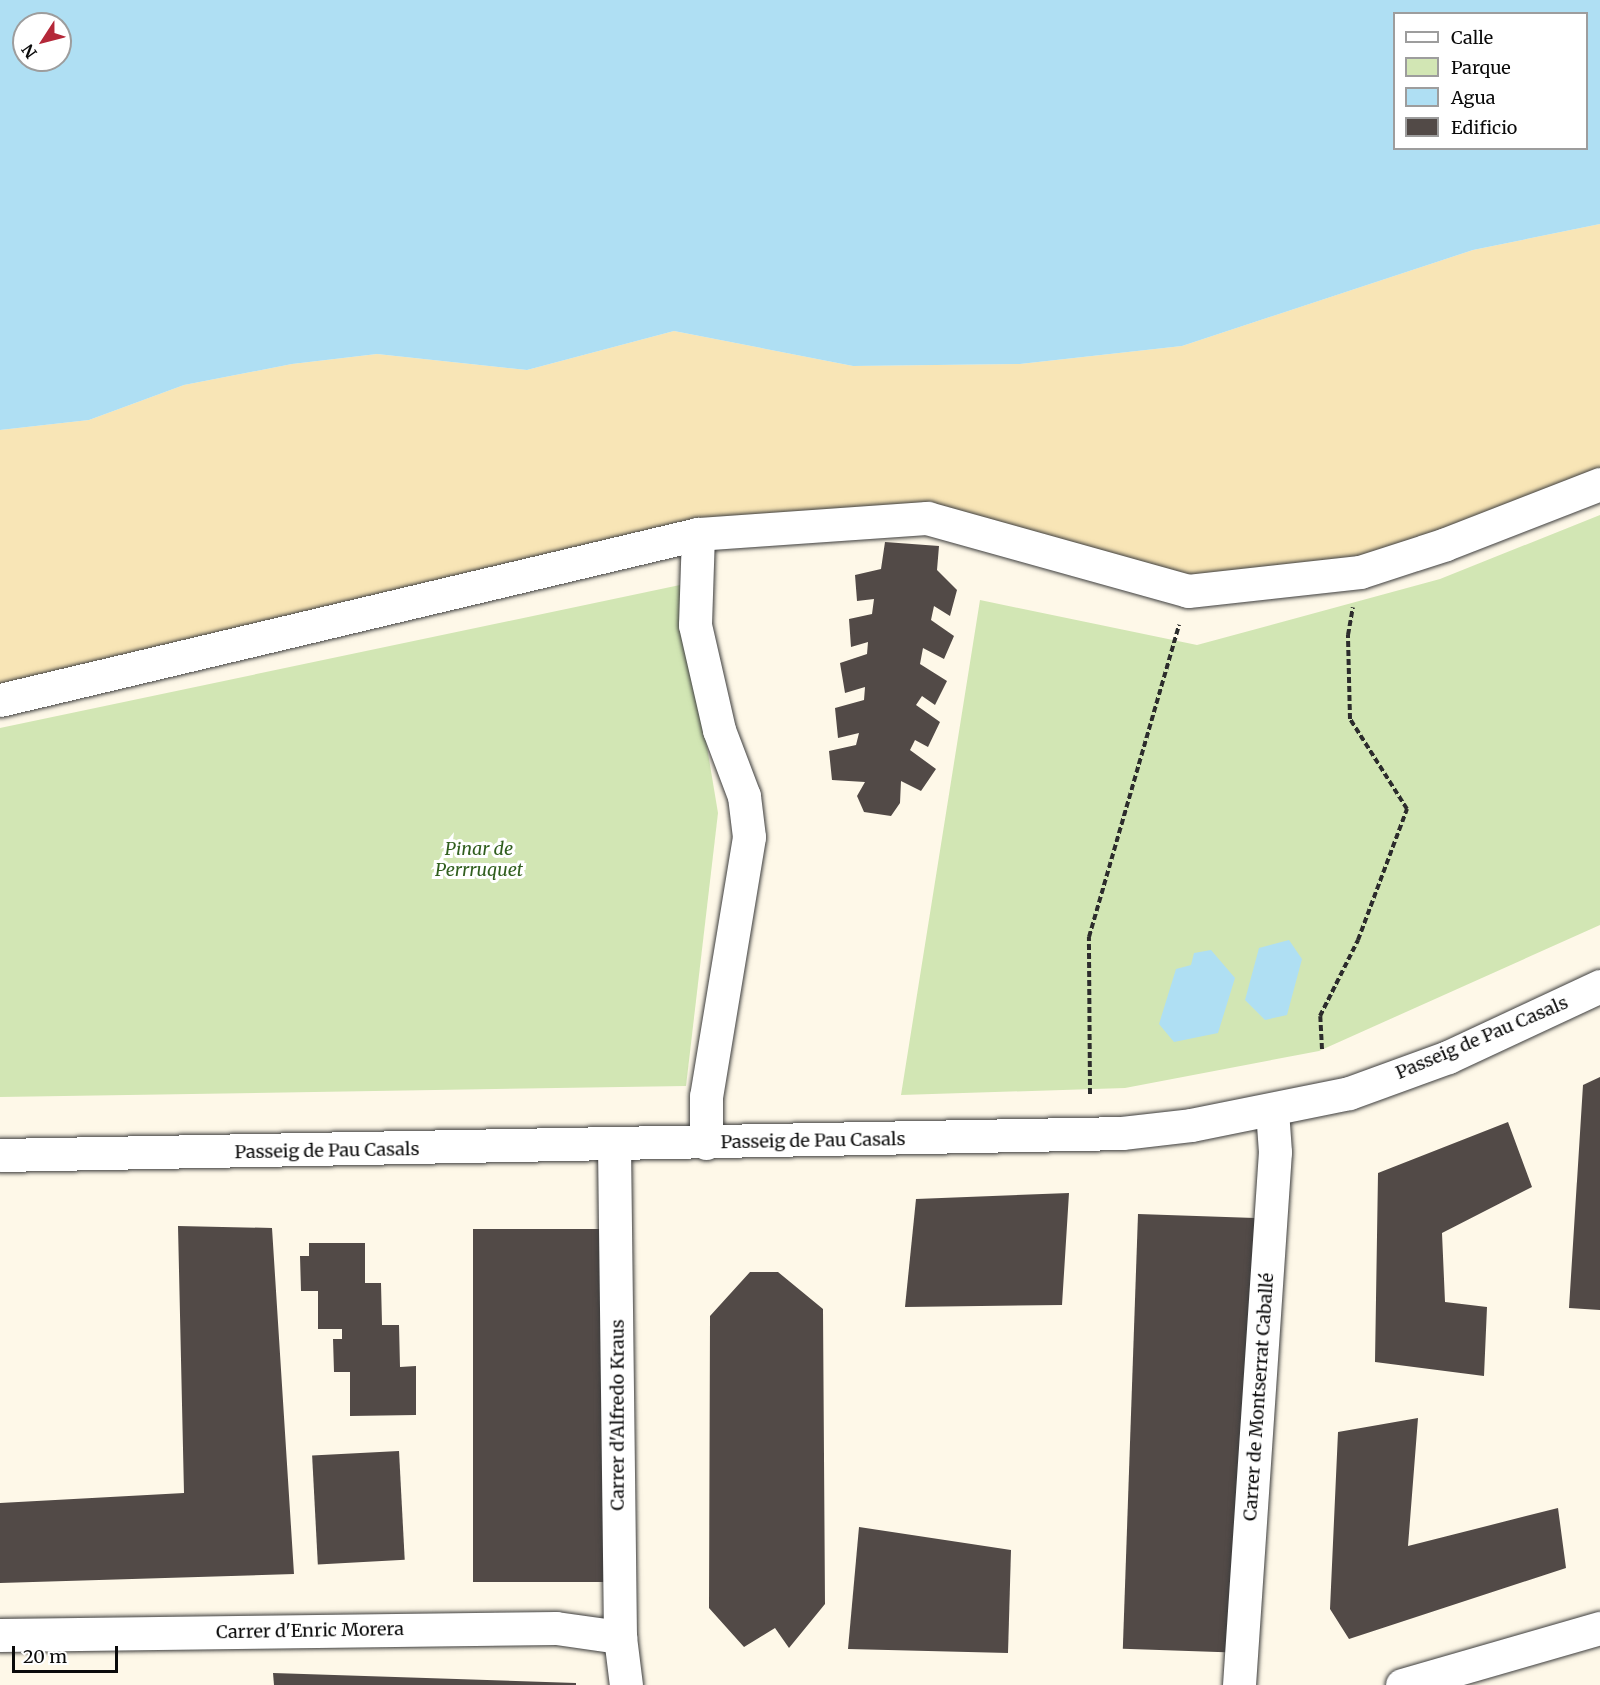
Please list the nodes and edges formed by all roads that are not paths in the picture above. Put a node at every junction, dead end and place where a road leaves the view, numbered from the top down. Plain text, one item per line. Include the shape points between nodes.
1 (1600, 484) edge
2 (698, 534) junction
3 (0, 700) edge
4 (1600, 986) edge
5 (1272, 1110) junction
6 (706, 1143) junction
7 (615, 1145) junction
8 (0, 1155) edge
9 (1600, 1628) edge
10 (0, 1635) edge
11 (620, 1637) junction
12 (626, 1685) edge
13 (1239, 1685) edge
14 (1402, 1685) edge

1 - 2 street via 1446,544 1359,572 1188,591 927,518
2 - 3 street
2 - 6 street via 695,625 719,730 744,796 749,837 706,1096
4 - 5 street, Passeig de Pau Casals via 1448,1057 1349,1093
5 - 6 street, Passeig de Pau Casals via 1191,1125 1091,1135
5 - 13 street, Carrer de Montserrat Caballé via 1275,1152
6 - 7 street, Passeig de Pau Casals
7 - 8 street, Passeig de Pau Casals
7 - 11 street, Carrer d'Alfredo Kraus
9 - 14 street
10 - 11 street, Carrer d'Enric Morera via 556,1628
11 - 12 street, Carrer d'Alfredo Kraus

